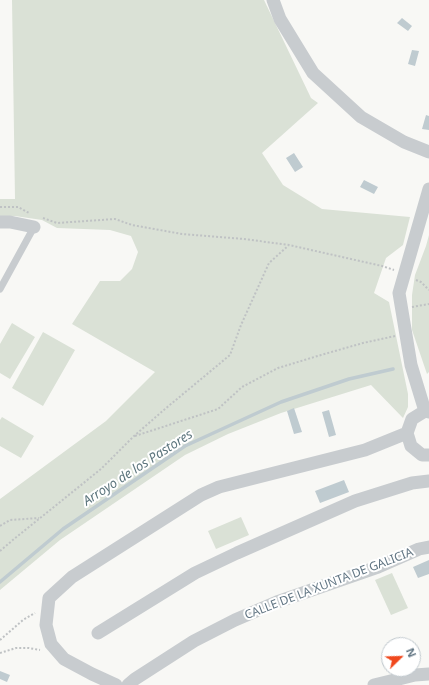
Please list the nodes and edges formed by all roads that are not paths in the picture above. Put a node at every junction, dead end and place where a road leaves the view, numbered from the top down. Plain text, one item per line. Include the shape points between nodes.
1 (273, 0) edge
2 (429, 152) edge
3 (429, 189) edge
4 (37, 220) joint
5 (0, 222) edge
6 (0, 289) edge
7 (427, 411) edge
8 (407, 433) junction
9 (429, 455) edge
10 (429, 481) edge
11 (429, 547) edge
12 (98, 633) dead end
13 (429, 674) edge
14 (116, 685) edge
15 (128, 685) edge
16 (374, 685) edge

1 - 2 street via 280,19 313,73 360,118 404,142
3 - 7 street via 399,293 411,365
4 - 5 street
4 - 6 lane
7 - 8 street via 412,419
8 - 9 street via 411,446 422,455
8 - 14 street via 365,450 219,487 202,495 72,577 49,598 46,626 51,644 69,662
10 - 12 street via 412,482 355,501 237,553 195,573
11 - 15 street, CALLE DE LA XUNTA DE GALICIA via 277,602 235,620 194,641
13 - 16 street

